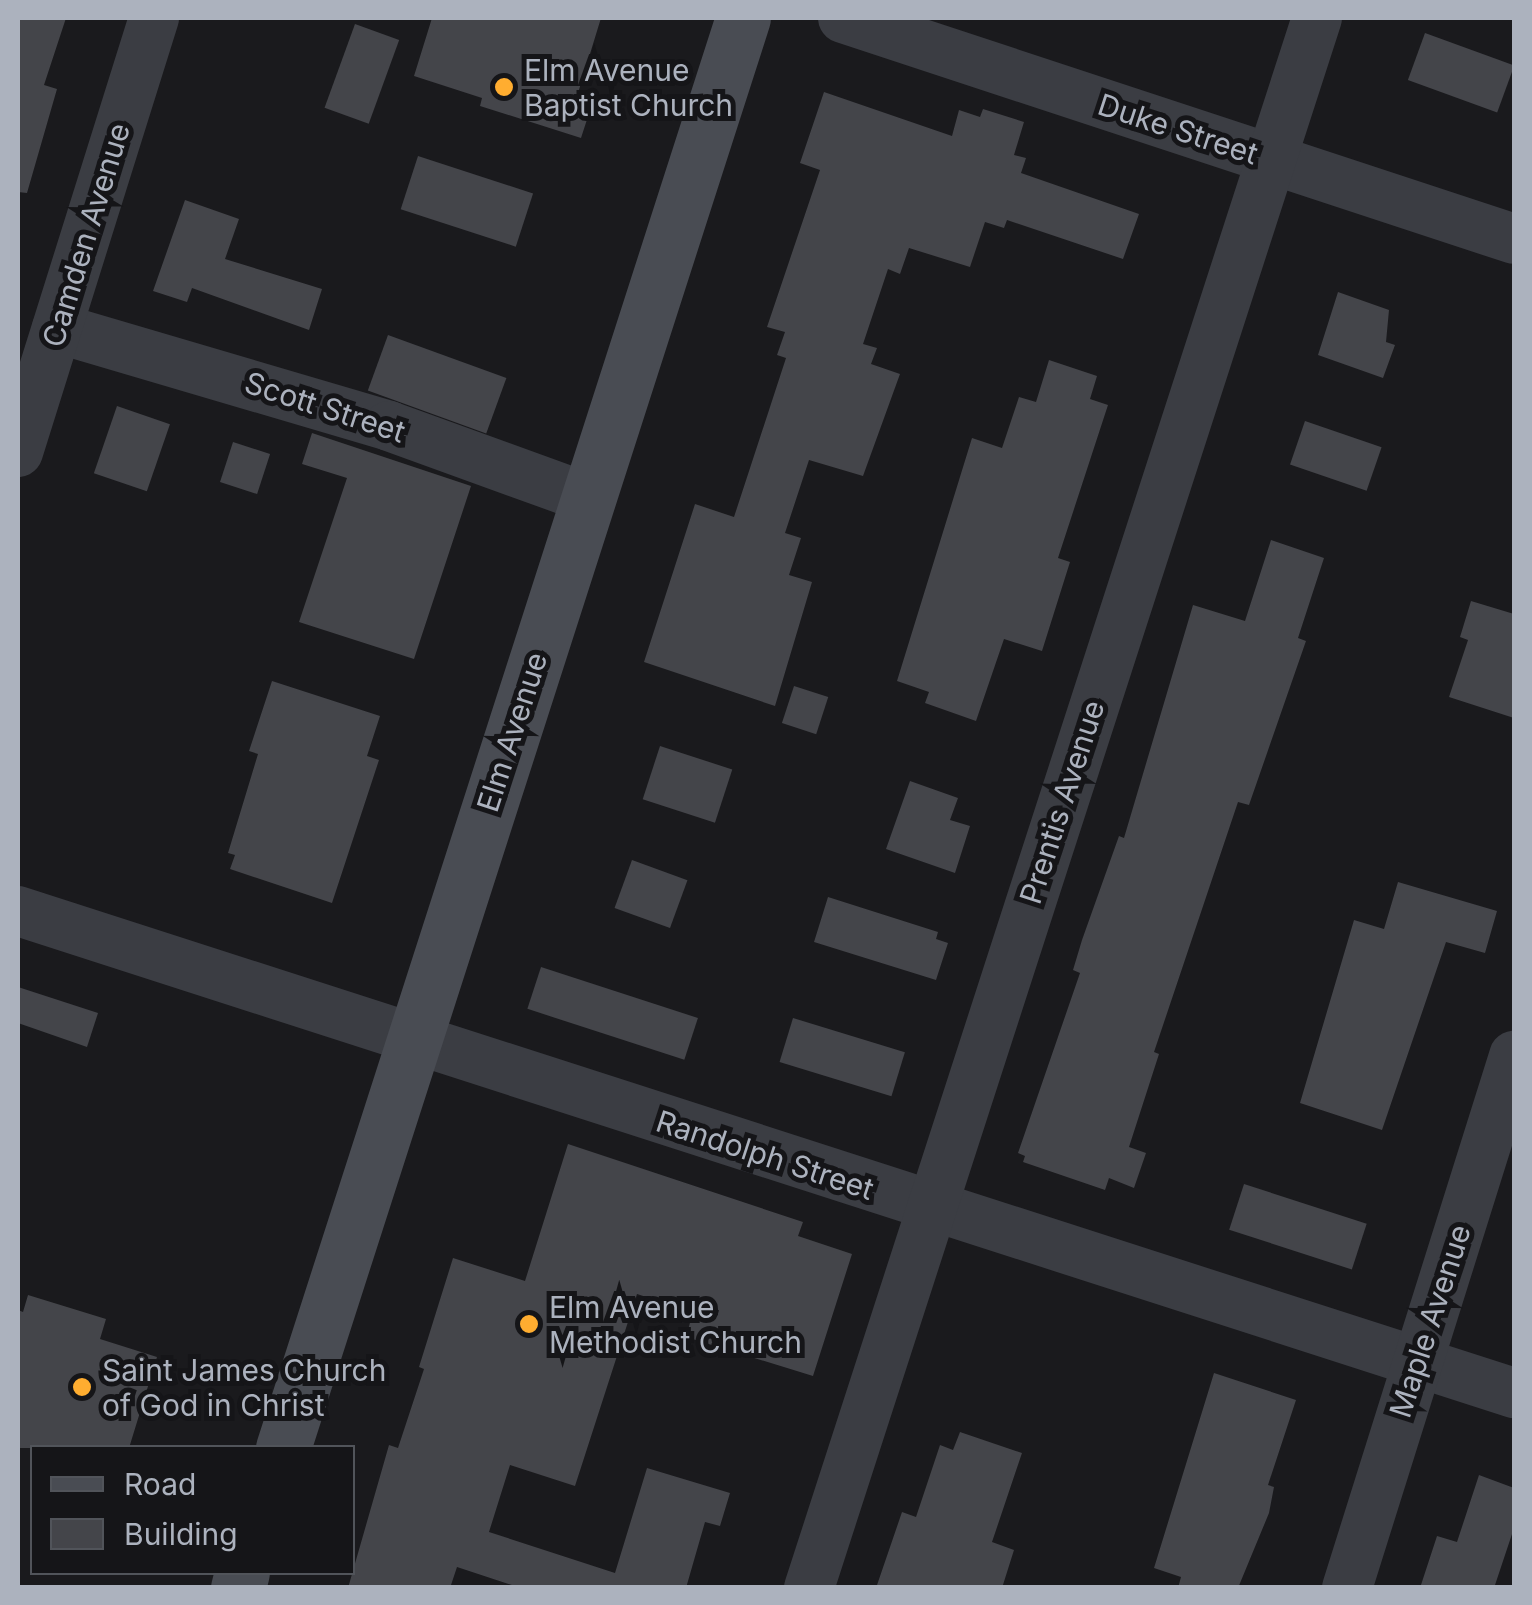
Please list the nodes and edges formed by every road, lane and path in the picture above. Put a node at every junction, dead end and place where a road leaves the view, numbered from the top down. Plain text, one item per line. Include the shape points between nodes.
1 (154, 18) edge
2 (743, 18) edge
3 (842, 18) edge
4 (1317, 18) edge
5 (1271, 160) junction
6 (1514, 239) edge
7 (57, 328) junction
8 (18, 452) edge
9 (588, 498) junction
10 (18, 911) edge
11 (414, 1040) junction
12 (1514, 1056) edge
13 (930, 1209) junction
14 (1416, 1362) junction
15 (1514, 1393) edge
16 (284, 1445) edge
17 (809, 1588) edge
18 (1347, 1588) edge

1 - 7 street, Camden Avenue
2 - 9 main road, Elm Avenue
3 - 5 street, Duke Street
4 - 5 street, Prentis Avenue
5 - 6 street, Duke Street
5 - 13 street, Prentis Avenue
7 - 8 street, Camden Avenue
7 - 9 street, Scott Street via 370,420
9 - 11 main road, Elm Avenue
10 - 11 street, Randolph Street
11 - 13 street, Randolph Street
11 - 16 main road, Elm Avenue
12 - 14 street, Maple Avenue
13 - 14 street, Randolph Street
13 - 17 street, Prentis Avenue
14 - 15 street, Randolph Street
14 - 18 street, Maple Avenue

